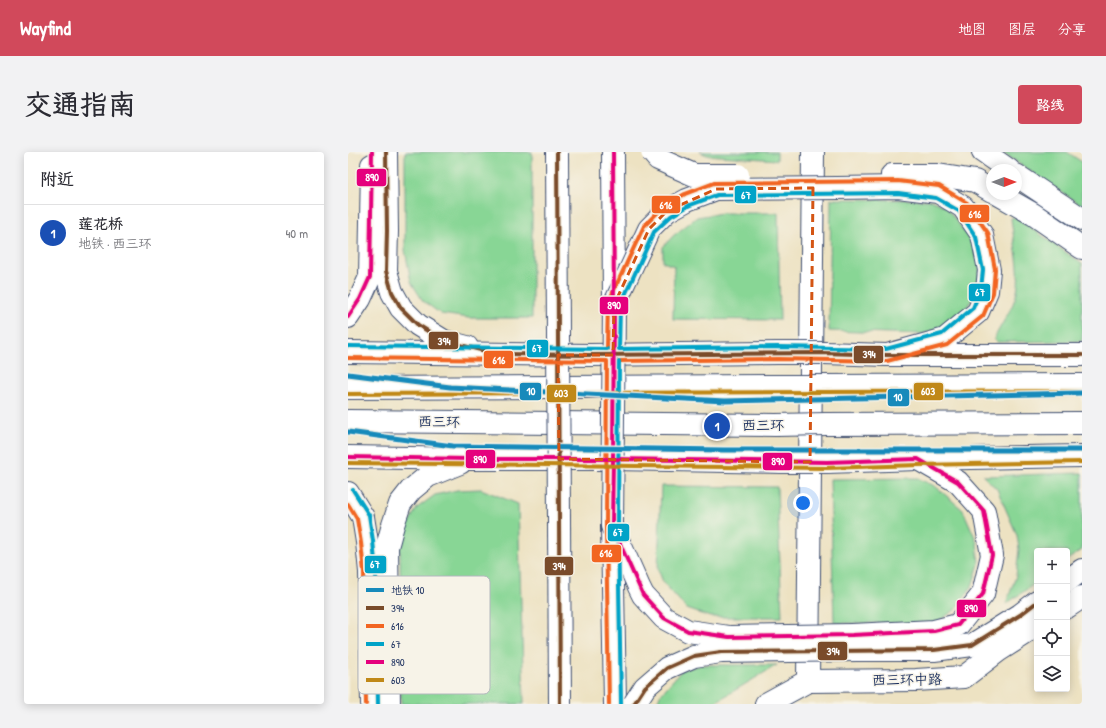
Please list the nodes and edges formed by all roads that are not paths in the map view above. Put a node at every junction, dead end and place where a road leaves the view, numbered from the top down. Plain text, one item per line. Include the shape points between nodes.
1 (372, 152) edge
2 (386, 152) edge
3 (557, 152) edge
4 (613, 152) edge
5 (652, 152) edge
6 (814, 152) edge
7 (983, 152) edge
8 (1000, 164) edge
9 (1022, 178) edge
10 (837, 181) junction
11 (986, 187) edge
12 (1008, 200) edge
13 (1082, 219) edge
14 (1082, 248) edge
15 (614, 306) junction
16 (348, 317) edge
17 (348, 352) edge
18 (497, 354) junction
19 (886, 355) junction
20 (1082, 356) edge
21 (1082, 385) edge
22 (348, 388) edge
23 (348, 421) edge
24 (1082, 422) edge
25 (1082, 456) edge
26 (348, 457) edge
27 (469, 459) junction
28 (918, 459) junction
29 (348, 493) edge
30 (612, 526) junction
31 (1082, 570) edge
32 (370, 576) edge
33 (387, 576) edge
34 (1070, 578) edge
35 (1082, 597) edge
36 (1034, 604) edge
37 (1070, 605) edge
38 (1034, 628) edge
39 (854, 643) junction
40 (808, 681) junction
41 (372, 694) edge
42 (389, 694) edge
43 (372, 704) edge
44 (389, 704) edge
45 (560, 704) edge
46 (615, 704) edge
47 (634, 704) edge
48 (766, 704) edge

1 - 16 main road via 370,277 360,300
2 - 18 main road via 386,271 392,292 401,308 418,325 444,341
3 - 45 main road, bridge
4 - 15 main road
5 - 10 main road, bridge via 658,159 694,174
6 - 40 main road
7 - 8 main road
9 - 13 main road
10 - 11 main road via 938,174 975,181
10 - 15 main road, bridge via 716,189 686,200 667,211 649,229
10 - 19 main road via 938,192 963,207 982,235 989,270 987,291 978,312 945,339
12 - 14 main road
15 - 30 main road, bridge
17 - 18 main road
18 - 19 main road, bridge
19 - 20 main road
21 - 22 main road, bridge
23 - 24 main road, 西三环, bridge via 776,425
25 - 28 main road
26 - 27 main road
27 - 28 main road, bridge via 827,462
27 - 33 main road via 428,476 411,490 400,504 387,547
28 - 39 main road via 958,482 984,511 992,555 983,594 958,625
29 - 32 main road via 363,516
30 - 39 main road, bridge via 643,594 664,618 688,631 728,637
30 - 46 main road
31 - 34 main road
35 - 37 main road
36 - 39 main road via 972,645 934,650
38 - 40 main road, 西三环中路 via 964,677
39 - 47 main road, bridge via 694,656 667,668 644,687
40 - 48 main road, 西三环中路
41 - 43 main road
42 - 44 main road

